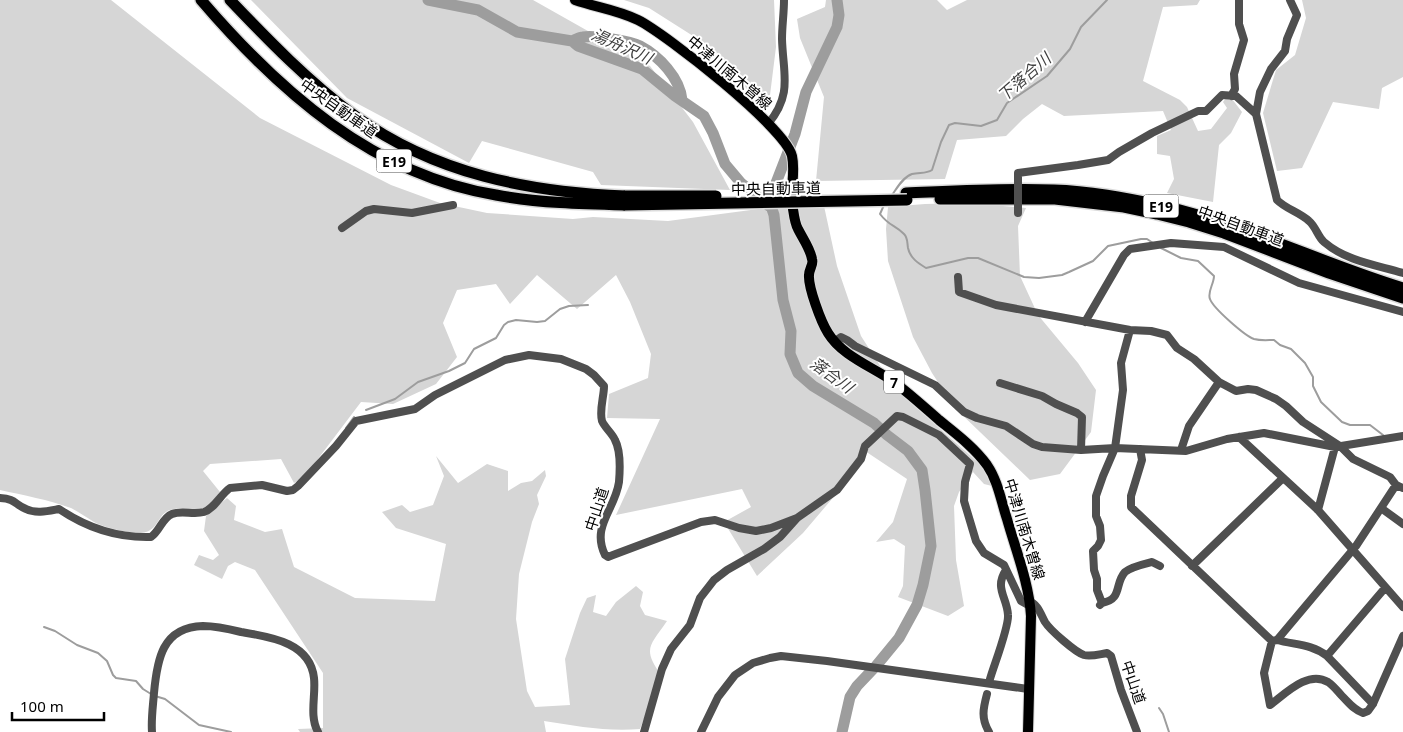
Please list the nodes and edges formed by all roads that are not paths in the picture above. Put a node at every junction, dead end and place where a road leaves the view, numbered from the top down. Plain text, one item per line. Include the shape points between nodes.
1 (201, 0) edge
2 (230, 0) edge
3 (575, 0) edge
4 (784, 0) edge
5 (1239, 0) edge
6 (1290, 0) edge
7 (1231, 96) junction
8 (1256, 114) junction
9 (768, 124) junction
10 (907, 196) junction
11 (625, 201) junction
12 (453, 205) dead end
13 (1018, 213) dead end
14 (342, 228) dead end
15 (1403, 273) edge
16 (958, 277) dead end
17 (1403, 288) edge
18 (1403, 298) edge
19 (1403, 312) edge
20 (1086, 322) junction
21 (1130, 330) junction
22 (834, 342) junction
23 (1000, 382) dead end
24 (1219, 382) junction
25 (1403, 436) edge
26 (1239, 437) junction
27 (1337, 447) junction
28 (1115, 448) junction
29 (1140, 449) junction
30 (1080, 450) junction
31 (1181, 450) junction
32 (1283, 478) junction
33 (1400, 486) edge
34 (0, 498) edge
35 (1381, 508) junction
36 (1318, 510) junction
37 (797, 518) junction
38 (1403, 524) edge
39 (1352, 550) junction
40 (1160, 566) dead end
41 (1192, 566) junction
42 (1006, 570) junction
43 (1385, 588) junction
44 (1030, 603) junction
45 (1403, 607) edge
46 (1403, 636) edge
47 (1274, 640) junction
48 (1327, 656) junction
49 (990, 679) dead end
50 (1028, 689) junction
51 (987, 694) dead end
52 (1372, 704) junction
53 (152, 732) edge
54 (318, 732) edge
55 (644, 732) edge
56 (701, 732) edge
57 (989, 732) edge
58 (1028, 732) edge
59 (1137, 732) edge

1 - 11 highway, 中央自動車道 / E19 via 247,52 298,100 346,135 403,165 432,178 495,195 556,202
2 - 11 highway, 中央自動車道 / E19 via 336,101 382,133 439,162 498,181
3 - 9 main road, 中津川南木曽線 / 7 via 638,20 665,37 753,108
4 - 9 street via 782,104
5 - 7 street via 1239,24 1244,40
6 - 8 street via 1297,15 1285,51 1271,69 1260,92
7 - 8 street via 1236,96
7 - 13 street, bridge via 1222,95 1206,111 1198,111 1152,133 1108,160 1018,173
8 - 15 street via 1277,200 1307,219 1323,241 1348,257
9 - 22 main road, 中津川南木曽線 / 7 via 790,150 794,174 791,192 797,228 813,260 809,275 815,303
10 - 11 highway, 中央自動車道 / E19, bridge
10 - 17 highway, 中央自動車道 / E19 via 1054,190 1125,198 1191,213
10 - 18 highway, 中央自動車道 / E19 via 1055,199 1124,207 1224,233
12 - 14 street via 412,213 374,209
16 - 20 street via 959,292 968,296 996,305
19 - 20 street via 1299,283 1224,247 1171,243 1130,249
20 - 21 street
21 - 24 street via 1167,335 1177,348
21 - 28 street via 1121,363 1122,390
22 - 30 street via 841,337 935,385 964,412 1006,426 1033,444
22 - 44 main road, 中津川南木曽線 / 7 via 902,388 987,464 997,486
23 - 30 street via 1042,396 1082,417
24 - 27 street via 1236,392 1248,389 1266,394
24 - 31 street via 1190,426
25 - 27 street
26 - 27 street via 1264,433
26 - 31 street
26 - 32 street
27 - 33 street
27 - 36 street via 1331,455
28 - 29 street
28 - 30 street
28 - 40 street via 1096,496 1101,540 1093,551 1101,604 1116,596 1126,571 1152,562
29 - 31 street
29 - 41 street via 1142,460 1131,496 1131,507
32 - 36 street
32 - 41 street
33 - 35 street
34 - 37 street, 中山道 via 12,499 31,511 59,509 86,526 106,532 151,537 170,514 208,510 230,488 262,486 292,490 356,421 415,409 435,395 505,360 529,355 555,358 586,369 604,386 601,412 618,451 619,473 615,498 600,530 605,556 701,522 716,520 756,531
35 - 38 street
35 - 39 street
36 - 39 street
37 - 42 street, 中山道 via 837,490 861,460 867,443 893,418 903,417 939,435 970,464 964,500 976,541 984,553 1002,563
37 - 55 street via 764,549 714,580 700,598 690,625 671,649 662,669
39 - 43 street
39 - 47 street
41 - 47 street
42 - 44 street, 中山道 via 1021,601 1026,605
42 - 49 street via 1000,583 1008,615 1007,625
43 - 45 street
43 - 48 street
44 - 50 main road, 中津川南木曽線 / 7
44 - 59 street, 中山道 via 1034,603 1051,630 1081,653 1107,653 1111,656
46 - 52 street
47 - 48 street via 1312,647
47 - 52 street via 1264,674 1270,705 1311,679 1329,683 1363,714
48 - 52 street
50 - 56 street via 781,656 746,667 735,675 723,689
50 - 58 main road, 中津川南木曽線 / 7
51 - 57 street via 982,714
53 - 54 street via 158,661 174,636 196,626 279,639 297,649 310,665 314,677 314,718

